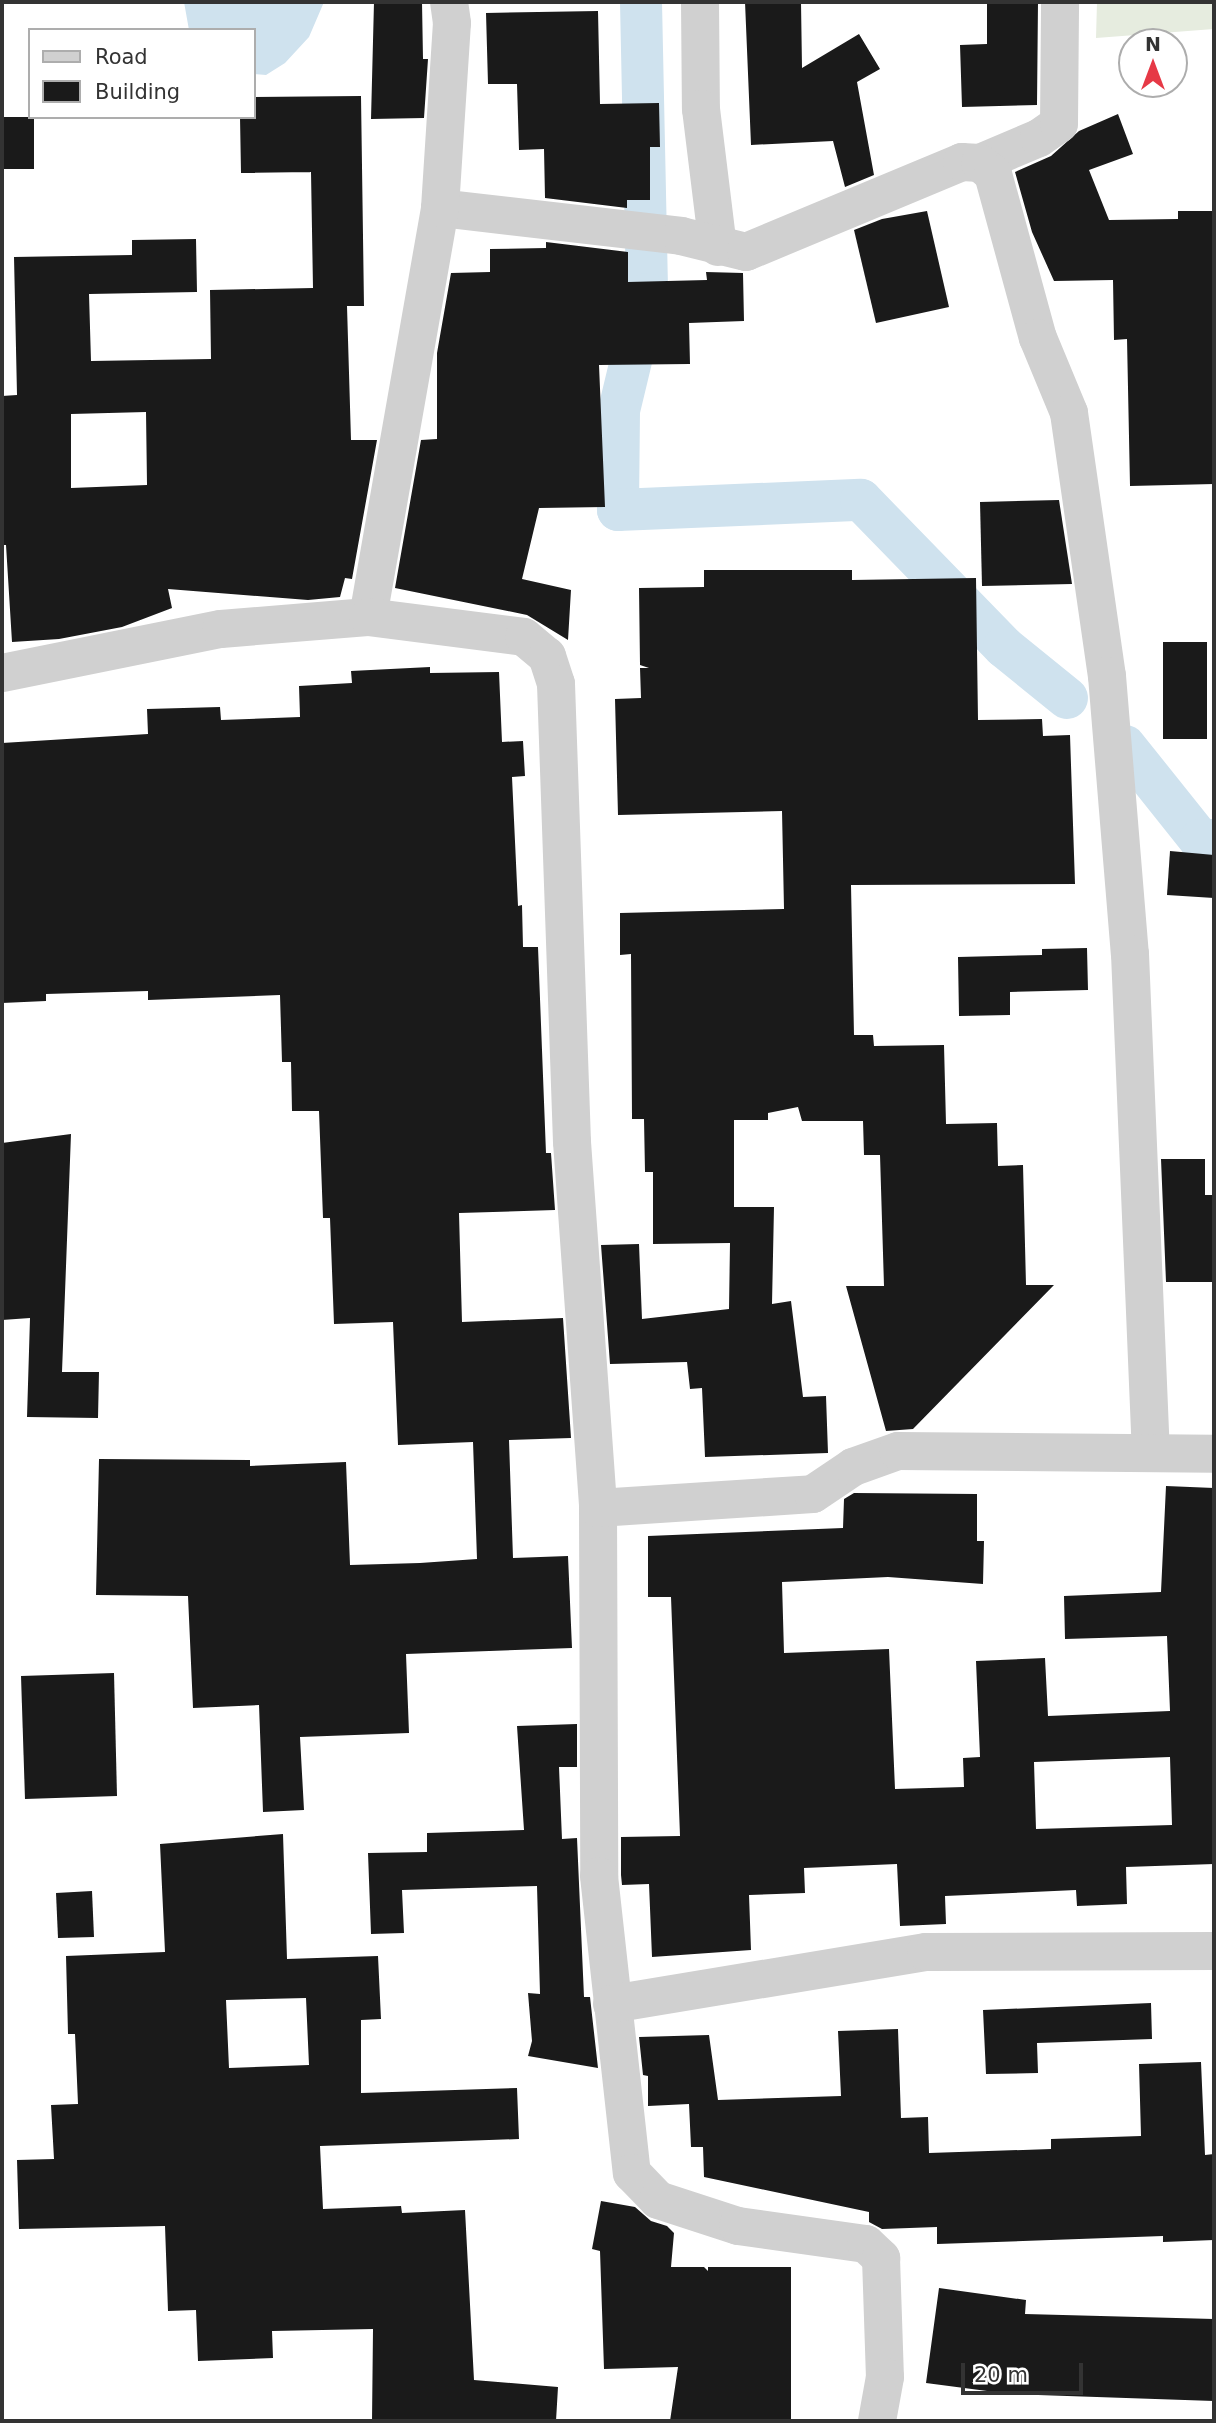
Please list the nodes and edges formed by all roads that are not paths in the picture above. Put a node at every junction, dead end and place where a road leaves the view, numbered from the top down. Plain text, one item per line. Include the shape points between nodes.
1 (449, 2) edge
2 (700, 2) edge
3 (1060, 2) edge
4 (980, 163) junction
5 (440, 208) junction
6 (718, 247) junction
7 (368, 617) junction
8 (2, 673) edge
9 (1151, 1453) junction
10 (1214, 1454) edge
11 (598, 1508) junction
12 (1214, 1951) edge
13 (612, 2004) junction
14 (877, 2421) edge

1 - 5 street via 452,23
2 - 6 street via 701,109
3 - 4 street via 1059,124 1040,138
4 - 6 street via 962,162 746,253
4 - 9 street via 993,174 1038,338 1069,413 1107,676 1130,954
5 - 6 street via 681,236
5 - 7 street
7 - 8 street via 221,629
7 - 11 street via 524,637 547,656 556,684 572,1142
9 - 10 street
9 - 11 street via 898,1451 853,1467 813,1494
11 - 13 street via 599,1876
12 - 13 street via 926,1952
13 - 14 street via 632,2173 658,2200 737,2226 866,2244 881,2258 885,2377

